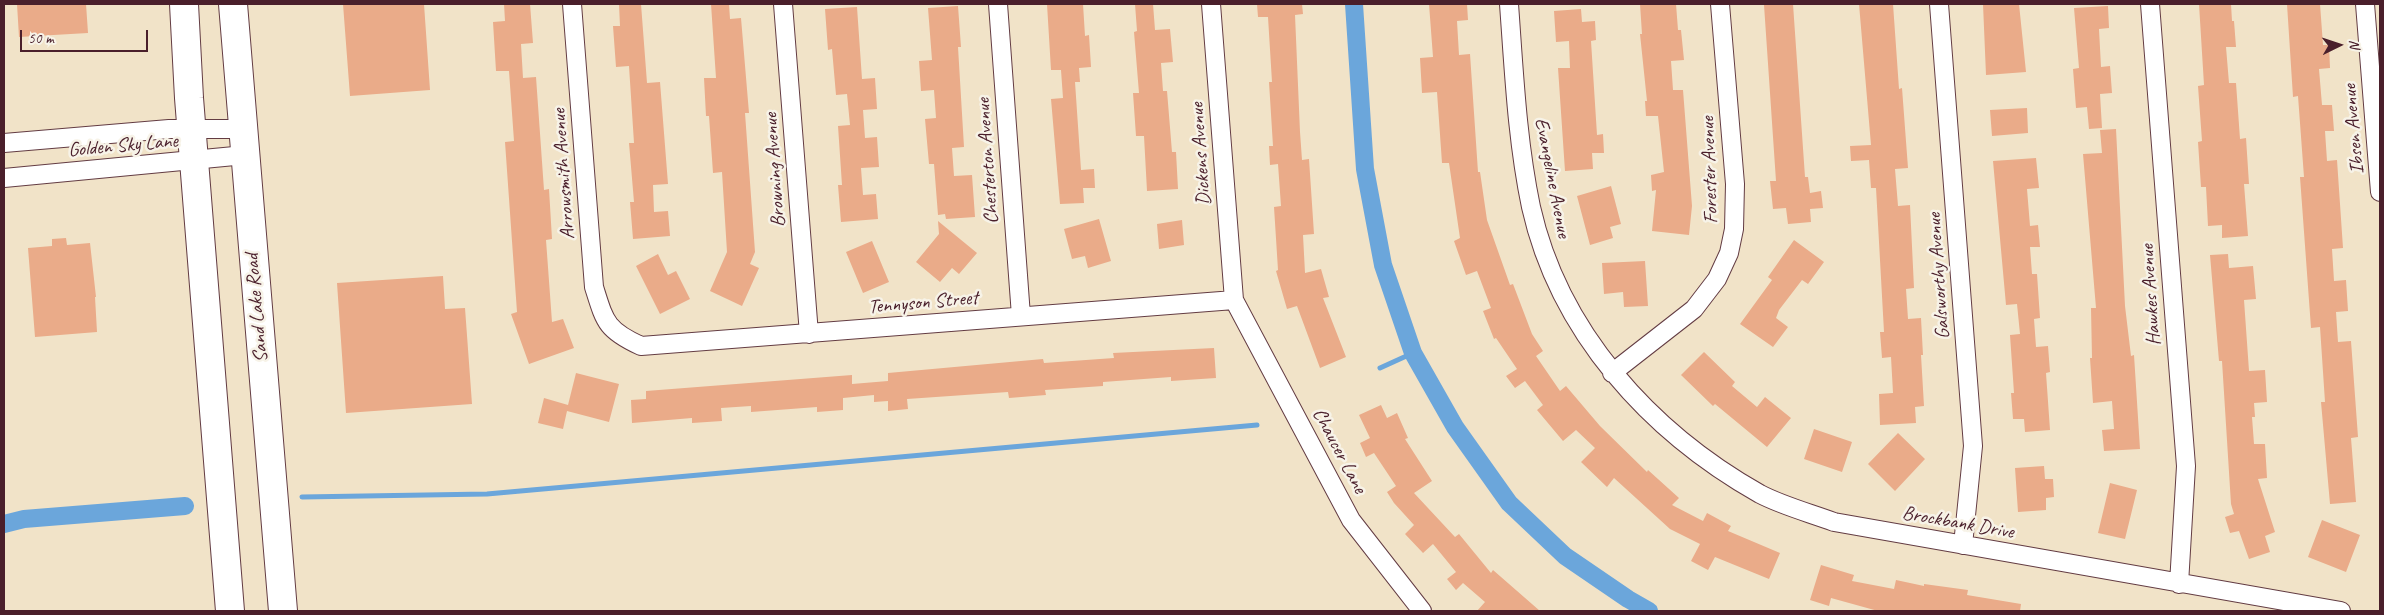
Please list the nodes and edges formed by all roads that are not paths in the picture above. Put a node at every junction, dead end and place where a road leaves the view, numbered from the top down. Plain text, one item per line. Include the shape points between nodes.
1 (184, 4) edge
2 (233, 4) edge
3 (572, 4) edge
4 (783, 4) edge
5 (998, 4) edge
6 (1210, 4) edge
7 (1509, 4) edge
8 (1720, 4) edge
9 (1939, 4) edge
10 (2150, 4) edge
11 (2365, 4) edge
12 (192, 129) junction
13 (244, 142) junction
14 (4, 143) edge
15 (194, 161) junction
16 (4, 178) edge
17 (2380, 192) edge
18 (1234, 300) junction
19 (1021, 316) junction
20 (809, 334) junction
21 (618, 335) joint
22 (1612, 373) junction
23 (1964, 545) junction
24 (2179, 584) junction
25 (231, 608) edge
26 (283, 611) edge
27 (1422, 611) edge
28 (2341, 611) edge

1 - 12 main road
2 - 13 main road, Sand Lake Road
3 - 21 street, Arrowsmith Avenue via 594,287 603,317
4 - 20 street, Browning Avenue
5 - 19 street, Chesterton Avenue
6 - 18 street, Dickens Avenue
7 - 22 street, Evangeline Avenue via 1519,141 1532,208 1551,272
8 - 22 street, Forester Avenue via 1735,184 1734,229 1729,253 1717,279 1694,309
9 - 23 street, Galsworthy Avenue via 1973,446
10 - 24 street, Hawkes Avenue via 2186,466
11 - 17 street, Ibsen Avenue
12 - 13 street, Golden Sky Lane
12 - 14 street, Golden Sky Lane
12 - 15 main road
13 - 15 street, Golden Sky Lane
13 - 26 main road, Sand Lake Road
15 - 16 street, Golden Sky Lane
15 - 25 main road
18 - 19 street, Tennyson Street
18 - 27 street, Chaucer Lane via 1352,520
19 - 20 street, Tennyson Street
20 - 21 street, Tennyson Street via 641,346
22 - 23 street, Brockbank Drive via 1663,426 1716,466 1762,495 1834,522
23 - 24 street, Brockbank Drive
24 - 28 street, Brockbank Drive

